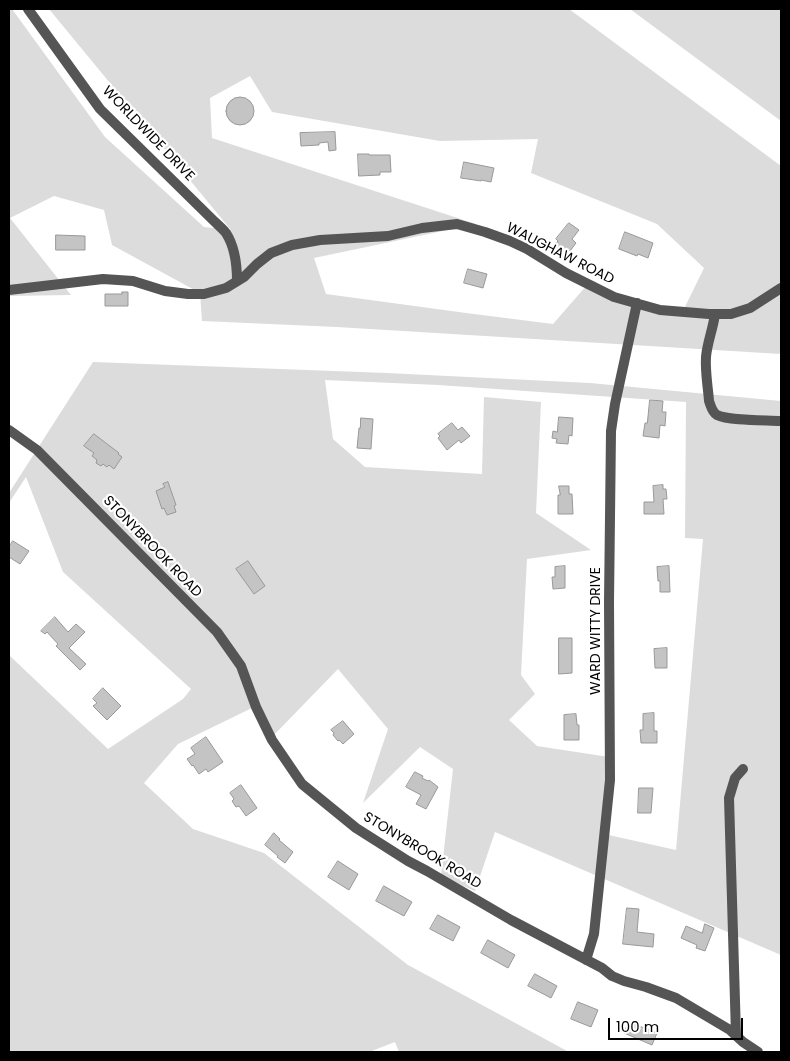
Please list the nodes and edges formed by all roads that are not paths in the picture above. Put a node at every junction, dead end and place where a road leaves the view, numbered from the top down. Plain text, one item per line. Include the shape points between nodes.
1 (28, 9) edge
2 (237, 281) junction
3 (781, 288) edge
4 (9, 290) edge
5 (637, 303) junction
6 (715, 314) junction
7 (781, 421) edge
8 (9, 430) edge
9 (742, 769) dead end
10 (586, 960) junction
11 (736, 1035) junction
12 (758, 1052) edge

1 - 2 street, WORLDWIDE DRIVE via 100,109 225,233 236,260
2 - 4 street, WAUGHAW ROAD via 204,294 166,291 133,281 103,279
2 - 5 street, WAUGHAW ROAD via 271,253 292,245 388,236 457,224 510,241 614,297
3 - 6 street, WAUGHAW ROAD via 750,308 731,314
5 - 6 street, WAUGHAW ROAD via 660,310
5 - 10 street, WARD WITTY DRIVE via 611,432 610,777 594,934
6 - 7 street via 706,358 709,401 714,413 727,418
8 - 10 street, STONYBROOK ROAD via 37,450 217,632 241,666 272,740 302,784 356,828 408,861
9 - 11 street via 735,778 729,798
10 - 11 street, STONYBROOK ROAD via 612,976 676,998
11 - 12 street, STONYBROOK ROAD

